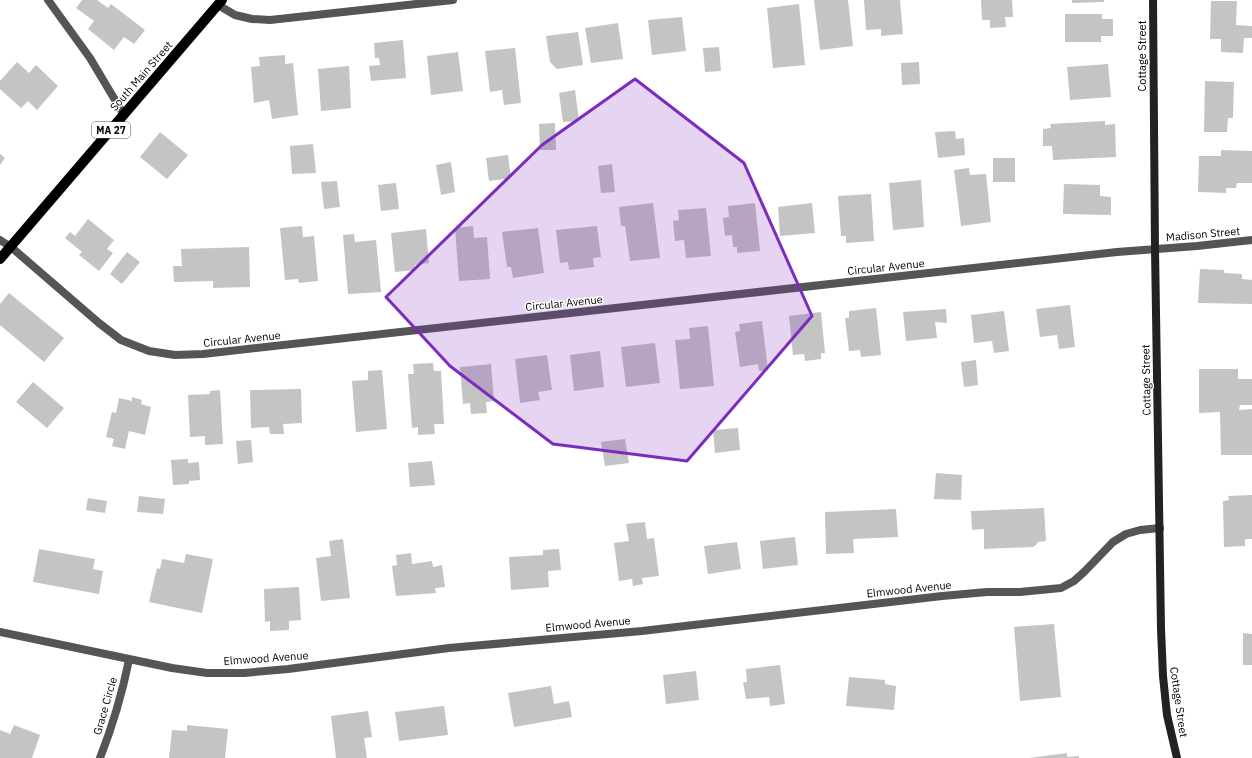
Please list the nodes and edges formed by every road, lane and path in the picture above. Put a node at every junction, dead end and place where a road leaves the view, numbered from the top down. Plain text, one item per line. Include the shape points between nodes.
1 (48, 0) edge
2 (453, 0) edge
3 (1153, 0) edge
4 (220, 2) edge
5 (124, 115) junction
6 (0, 240) edge
7 (1252, 240) edge
8 (11, 247) junction
9 (1155, 249) junction
10 (0, 259) edge
11 (1160, 528) junction
12 (0, 632) edge
13 (129, 660) junction
14 (100, 758) edge
15 (1177, 758) edge

1 - 5 street via 90,58
2 - 4 street via 270,20 235,15
3 - 9 street, Cottage Street
4 - 5 main road, South Main Street / MA 27
5 - 8 main road, South Main Street / MA 27
6 - 8 street, Circular Avenue
7 - 9 street, Madison Street
8 - 9 street, Circular Avenue via 121,340 149,351 175,355 203,354
8 - 10 main road, South Main Street / MA 27
9 - 11 street, Cottage Street
11 - 13 street, Elmwood Avenue via 1126,534 1113,542 1074,581 1061,588 942,596 642,631 449,648 244,673 200,672
11 - 15 street, Cottage Street via 1163,676 1167,715
12 - 13 street, Elmwood Avenue
13 - 14 street, Grace Circle via 122,695

